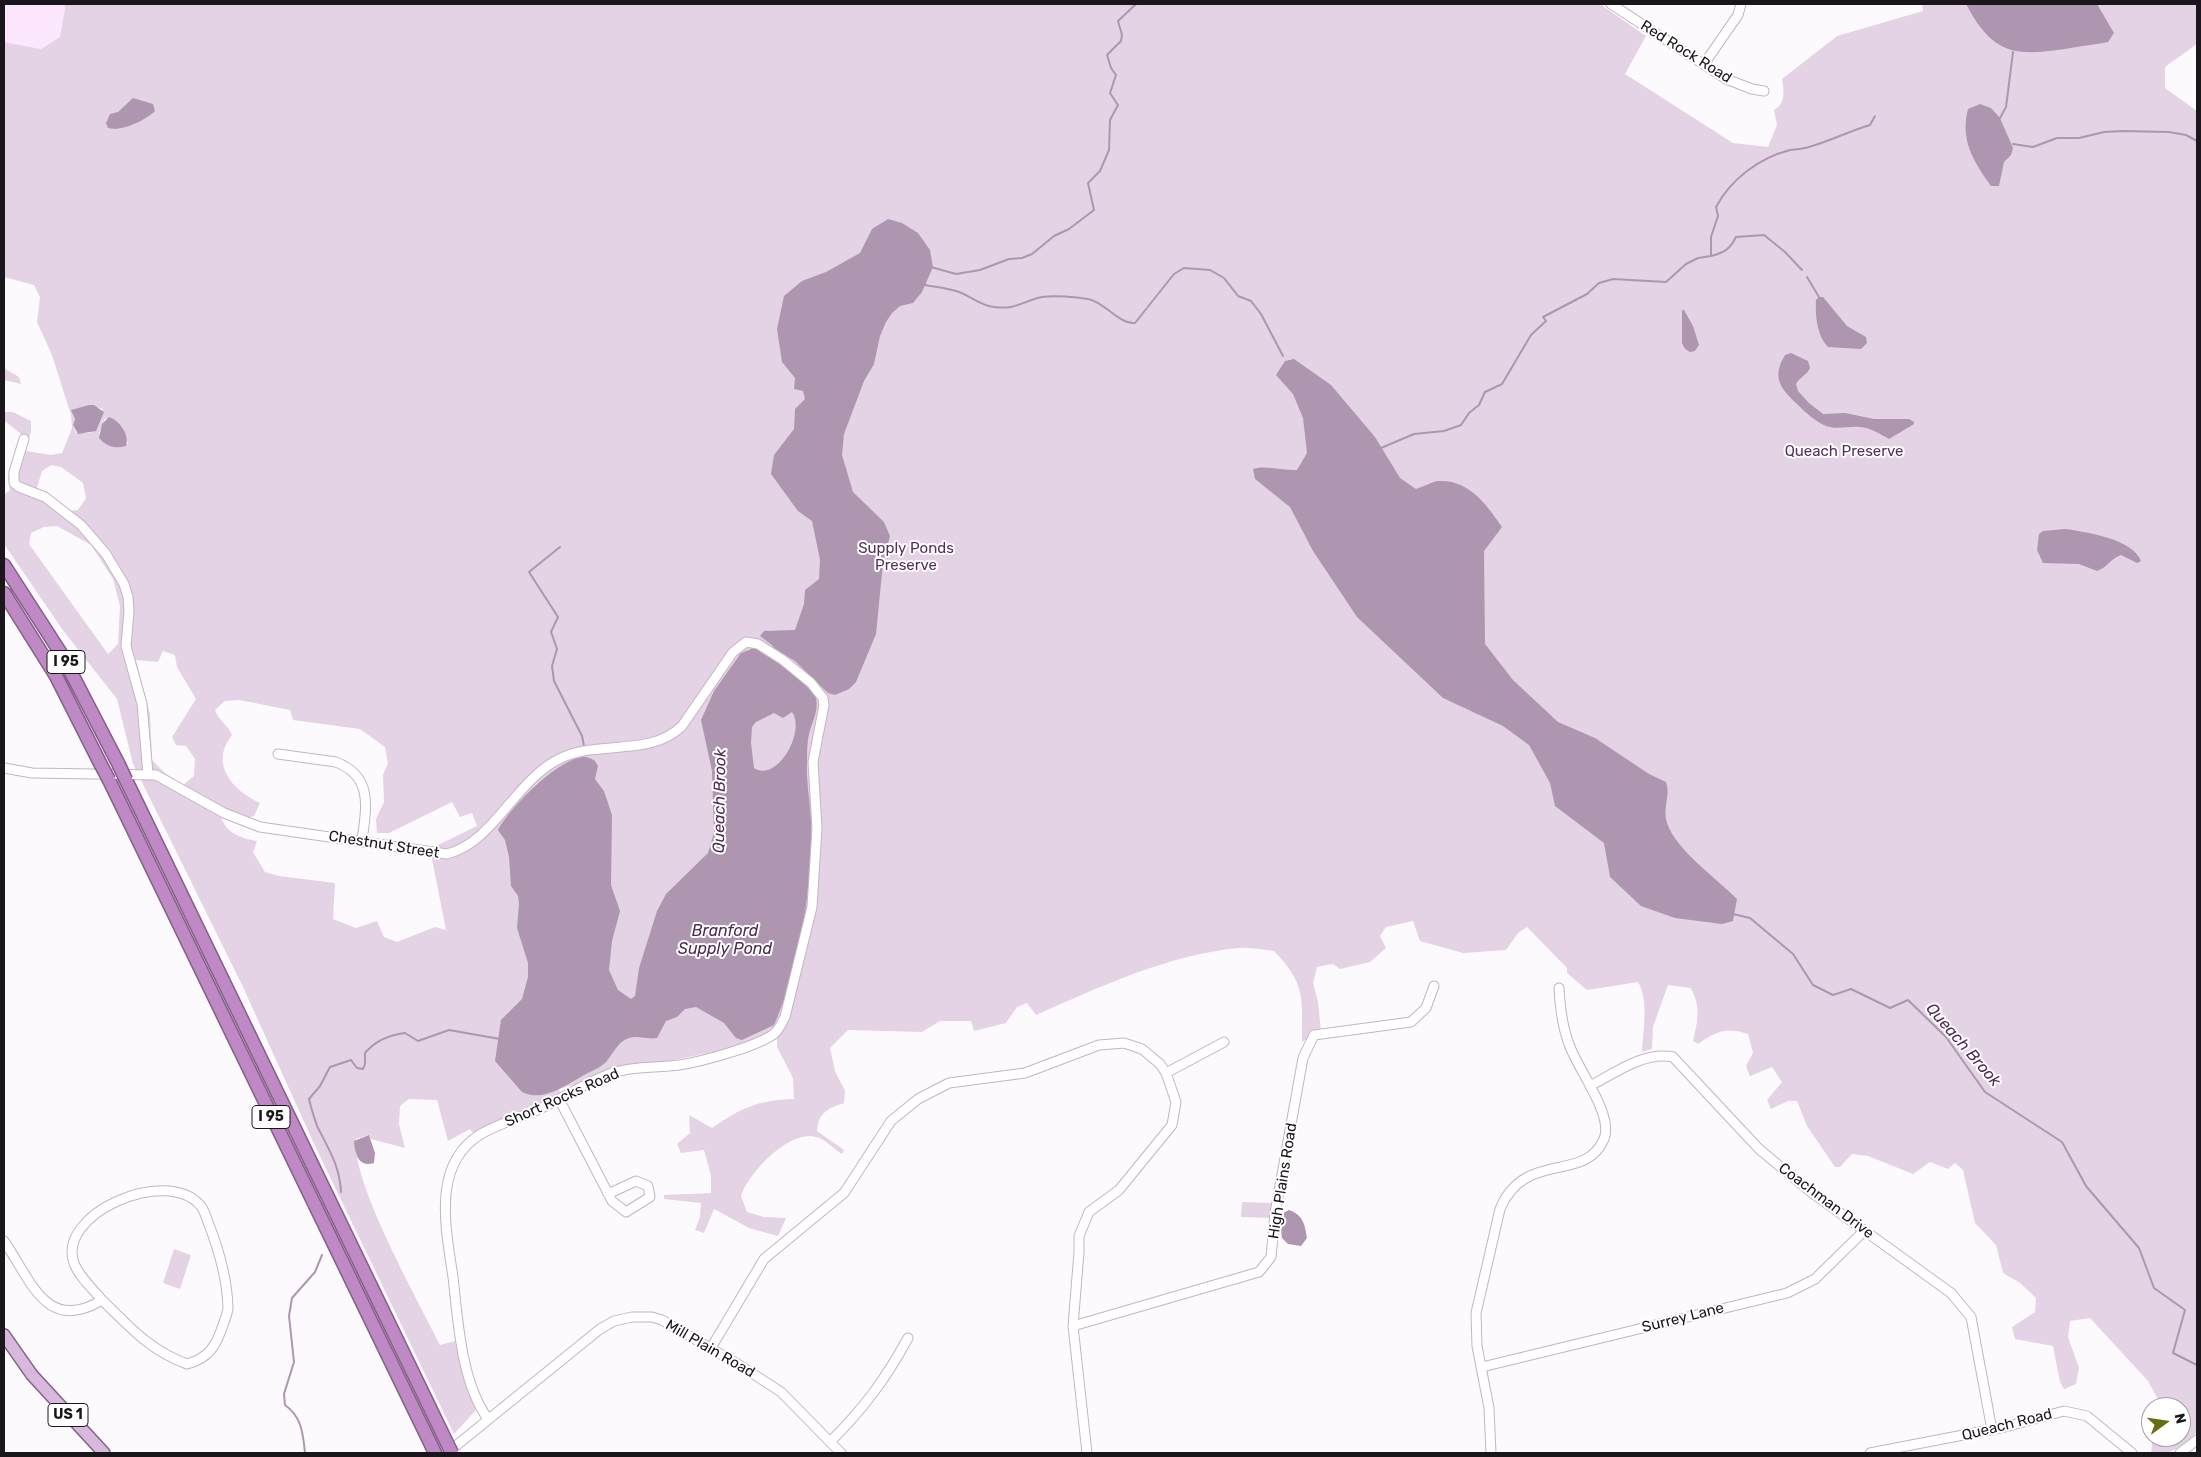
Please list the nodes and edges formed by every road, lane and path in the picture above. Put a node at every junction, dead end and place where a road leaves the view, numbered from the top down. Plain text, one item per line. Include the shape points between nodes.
1 (1611, 4) edge
2 (1741, 4) edge
3 (1704, 64) junction
4 (1764, 91) dead end
5 (24, 439) dead end
6 (4, 565) edge
7 (4, 593) edge
8 (752, 642) joint
9 (278, 754) dead end
10 (4, 768) edge
11 (148, 774) junction
12 (362, 841) junction
13 (1434, 986) dead end
14 (1559, 988) dead end
15 (1224, 1042) dead end
16 (1166, 1072) junction
17 (1590, 1086) junction
18 (559, 1100) junction
19 (608, 1194) dead end
20 (1864, 1231) junction
21 (4, 1241) edge
22 (102, 1300) junction
23 (1073, 1326) junction
24 (4, 1335) edge
25 (908, 1338) dead end
26 (711, 1348) junction
27 (1482, 1367) junction
28 (488, 1418) junction
29 (1992, 1430) junction
30 (2197, 1440) edge
31 (830, 1442) junction
32 (448, 1450) edge
33 (104, 1453) edge
34 (435, 1453) edge
35 (841, 1453) edge
36 (1087, 1453) edge
37 (1491, 1453) edge
38 (1870, 1453) edge
39 (2132, 1453) edge
40 (2180, 1453) edge

1 - 3 street, Red Rock Road
2 - 3 street via 1738,14
3 - 4 street, Red Rock Road via 1726,79
5 - 11 street via 14,482 45,497 80,525 106,554 124,584 129,612 126,646 141,696
6 - 32 highway, I 95, bridge via 62,656 119,765
7 - 34 highway, I 95, bridge via 56,676 109,780
8 - 12 street, Chestnut Street via 741,644 733,652 688,718 671,735 650,744 601,747 557,759 522,788 465,848 439,854
8 - 18 street, Short Rocks Road via 772,652 811,683 824,701 813,762 817,828 812,907 783,1021 773,1034 753,1044 691,1062 614,1073
9 - 12 street via 336,762 357,777 366,796
10 - 11 street, Chestnut Street via 32,773
11 - 12 street, Chestnut Street via 250,824 296,834
13 - 23 street, High Plains Road via 1426,1008 1411,1022 1314,1035 1303,1058 1275,1213 1271,1257 1259,1272
14 - 17 street via 1569,1045
15 - 16 street
16 - 23 street via 1176,1102 1172,1126 1119,1190 1089,1212 1079,1236
16 - 26 street via 1142,1049 1124,1043 1098,1045 1025,1073 950,1083 918,1099 891,1121 844,1194 764,1259
17 - 20 street, Coachman Drive via 1648,1056 1661,1054 1673,1057 1760,1149
17 - 27 street via 1606,1128 1600,1146 1584,1160 1522,1178 1509,1191 1500,1209 1476,1313 1477,1346
18 - 19 street
18 - 28 street, Short Rocks Road via 474,1140 454,1164 448,1180 446,1232 460,1337 466,1366
20 - 27 street, Surrey Lane via 1815,1279 1788,1293
20 - 29 street, Coachman Drive via 1951,1293 1971,1317
21 - 22 street via 40,1297 50,1306 72,1312 84,1310
22 - 22 street via 165,1356 187,1364 209,1354 228,1310 227,1286 219,1248 201,1205 185,1193 167,1190 143,1192 100,1209 74,1242 74,1262
23 - 36 street
24 - 33 main road, US 1 via 32,1375
25 - 31 street via 888,1375
26 - 28 street, Mill Plain Road via 652,1317 614,1321
26 - 31 street, Mill Plain Road via 781,1392
27 - 37 street via 1489,1408
28 - 32 street, Mill Plain Road
29 - 38 street, Queach Road
29 - 39 street, Queach Road via 2056,1412 2079,1413
30 - 40 street
31 - 35 street, Mill Plain Road

